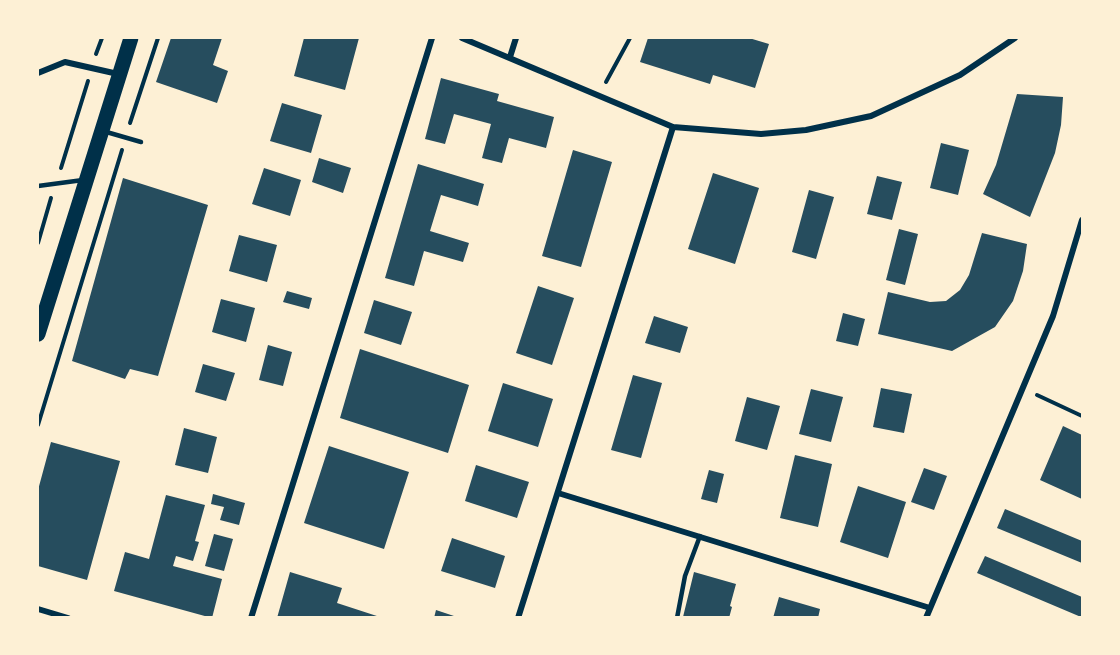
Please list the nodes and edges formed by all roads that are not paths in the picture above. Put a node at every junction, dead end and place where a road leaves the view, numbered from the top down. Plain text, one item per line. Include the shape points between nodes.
1 (131, 38) edge
2 (432, 38) edge
3 (462, 38) edge
4 (516, 38) edge
5 (1015, 38) edge
6 (510, 57) junction
7 (38, 73) edge
8 (118, 74) junction
9 (673, 128) junction
10 (101, 130) junction
11 (141, 142) dead end
12 (86, 179) junction
13 (38, 186) edge
14 (1083, 220) edge
15 (39, 325) edge
16 (558, 493) junction
17 (700, 536) junction
18 (930, 608) junction
19 (38, 609) edge
20 (68, 618) edge
21 (251, 618) edge
22 (519, 618) edge
23 (677, 618) edge
24 (926, 618) edge

1 - 8 main road
2 - 21 street
3 - 6 street
4 - 6 street
5 - 9 street via 960,75 871,116 806,130 760,134
6 - 9 street
7 - 8 street via 65,62
8 - 10 main road
9 - 16 street
10 - 11 lane
10 - 12 main road
12 - 13 lane
12 - 15 main road
14 - 18 street via 1053,316
16 - 17 street
16 - 22 street
17 - 18 street
17 - 23 lane via 685,576
18 - 24 street
19 - 20 street

